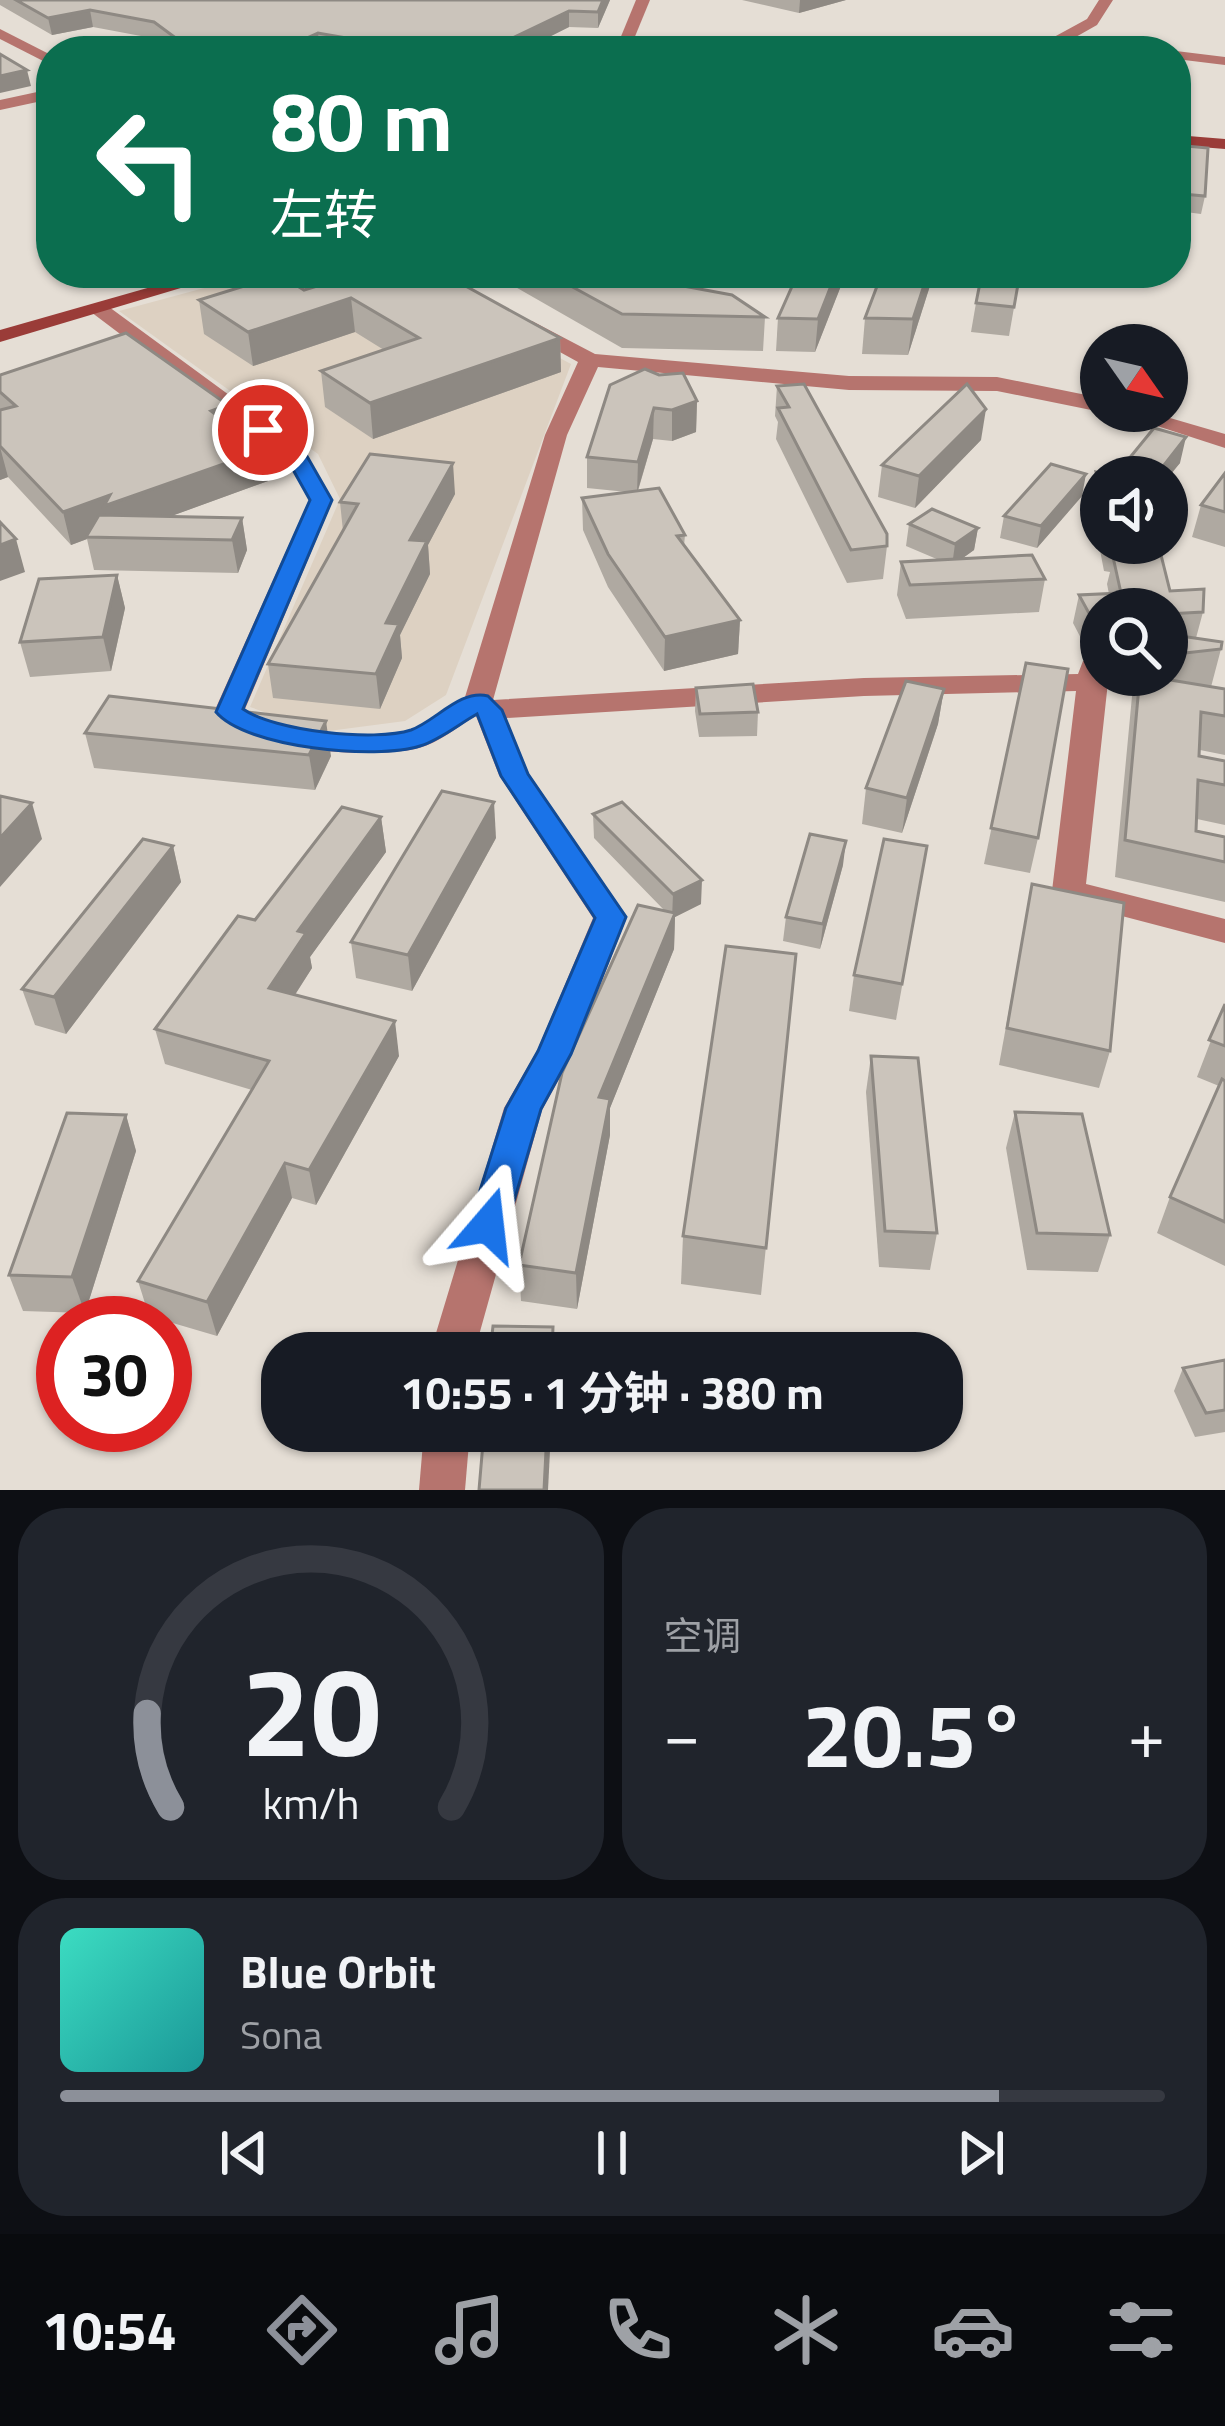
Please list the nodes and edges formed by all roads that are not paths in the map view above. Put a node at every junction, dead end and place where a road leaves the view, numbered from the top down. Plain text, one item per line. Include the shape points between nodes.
1 (643, 0) edge
2 (1106, 0) edge
3 (0, 33) edge
4 (628, 36) edge
5 (1066, 36) edge
6 (36, 53) edge
7 (1191, 57) edge
8 (1225, 61) edge
9 (36, 97) edge
10 (0, 105) edge
11 (1191, 145) edge
12 (1225, 148) edge
13 (116, 288) edge
14 (168, 288) edge
15 (98, 308) junction
16 (509, 316) edge
17 (0, 321) edge
18 (0, 336) edge
19 (590, 360) junction
20 (1080, 401) edge
21 (1188, 431) edge
22 (1225, 442) edge
23 (1080, 674) edge
24 (1094, 696) edge
25 (483, 706) junction
26 (1225, 931) edge
27 (458, 1332) edge
28 (445, 1452) edge
29 (442, 1490) edge

1 - 4 street
2 - 5 street via 1092,22
3 - 6 street
7 - 8 street
9 - 10 street
11 - 12 main road
13 - 17 main road
14 - 15 main road
15 - 18 main road
15 - 25 street via 296,455 321,500 229,712 251,727 307,741 414,740
16 - 19 street
19 - 20 street via 849,383 997,384
19 - 25 street via 556,435
21 - 22 street
23 - 25 street
24 - 26 street via 1069,891
25 - 27 street via 514,776 610,917 524,1108
28 - 29 street

